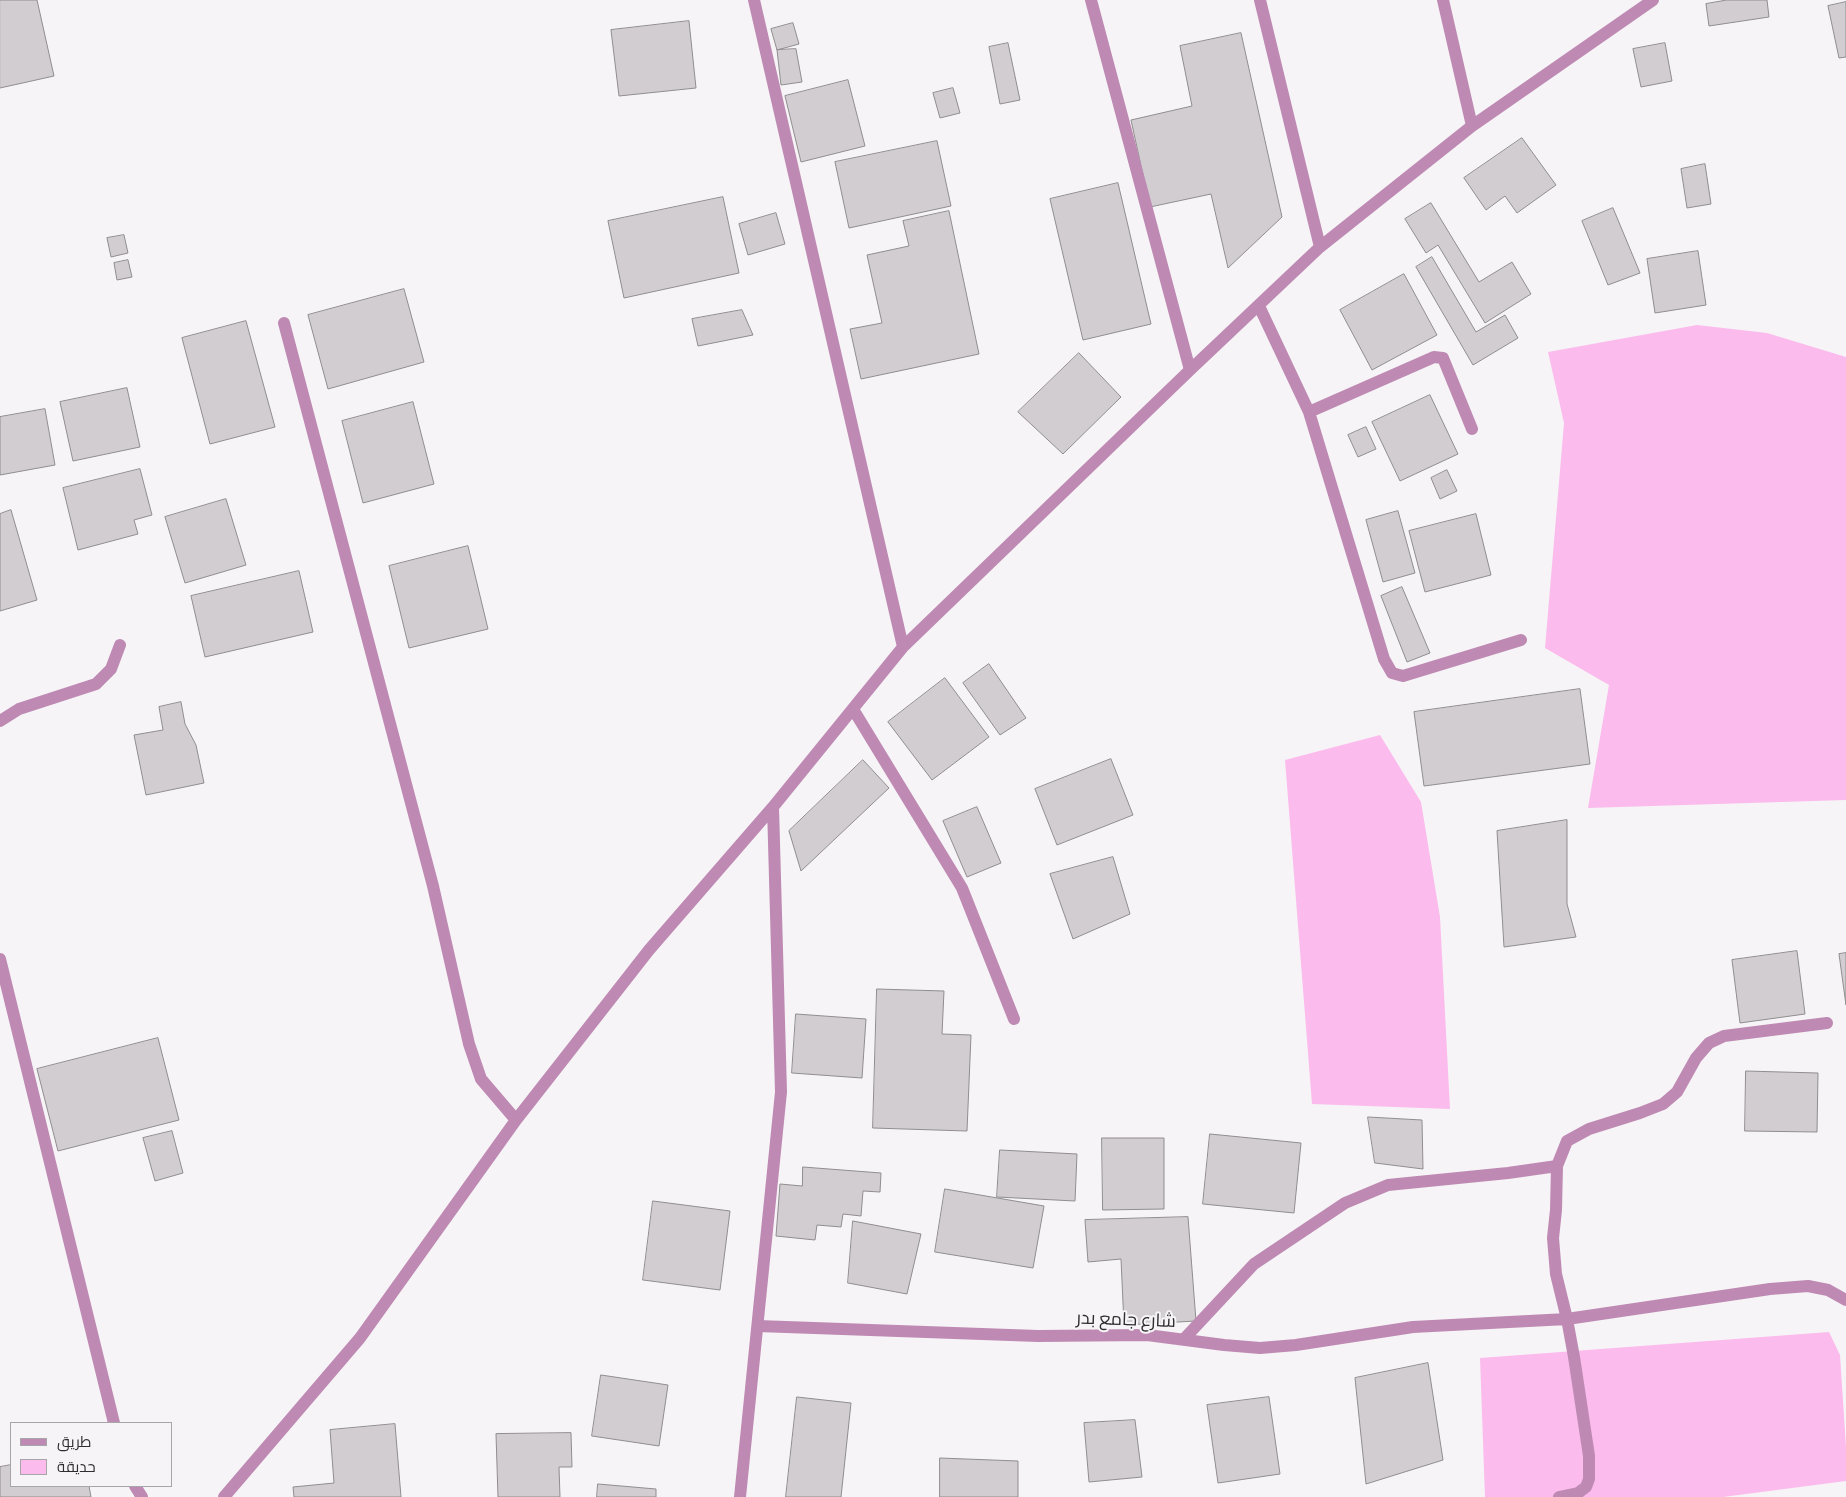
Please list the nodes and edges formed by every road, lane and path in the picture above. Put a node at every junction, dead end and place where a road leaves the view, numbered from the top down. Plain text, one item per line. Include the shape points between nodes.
1 (754, 0) edge
2 (1091, 0) edge
3 (1260, 0) edge
4 (1443, 0) edge
5 (1654, 0) edge
6 (1636, 6) edge
7 (1472, 126) junction
8 (1320, 247) junction
9 (1259, 306) junction
10 (284, 323) dead end
11 (1190, 370) junction
12 (1309, 412) junction
13 (1472, 429) dead end
14 (1520, 640) dead end
15 (120, 645) dead end
16 (903, 647) junction
17 (853, 709) junction
18 (0, 721) edge
19 (773, 807) junction
20 (0, 959) edge
21 (1014, 1019) dead end
22 (1827, 1023) dead end
23 (516, 1120) junction
24 (1557, 1166) junction
25 (1846, 1300) edge
26 (1567, 1320) junction
27 (758, 1326) junction
28 (1184, 1339) junction
29 (114, 1422) edge
30 (224, 1497) edge
31 (740, 1497) edge
32 (1560, 1497) edge

1 - 16 street
2 - 11 street
3 - 8 street
4 - 7 street
5 - 6 street
6 - 7 street
7 - 8 street
8 - 9 street
9 - 11 street
9 - 12 street
10 - 23 street via 434,886 469,1044 481,1079
11 - 16 street
12 - 13 street via 1434,357 1443,358
12 - 14 street via 1384,658 1392,673 1403,676
15 - 18 street via 111,669 96,684 19,709
16 - 17 street
17 - 19 street
17 - 21 street via 962,888
19 - 23 street via 649,950
19 - 27 street via 781,1092
20 - 29 street
22 - 24 street via 1724,1036 1708,1042 1677,1092 1663,1104 1589,1129 1567,1141
23 - 30 street via 360,1338
24 - 26 street via 1553,1238 1556,1274
24 - 28 street, شارع جامع بدر via 1388,1185 1345,1203 1254,1264
25 - 26 street via 1828,1290 1808,1286
26 - 28 street via 1413,1327 1260,1348
26 - 32 street via 1589,1456 1589,1479 1586,1487 1578,1493
27 - 28 street, شارع جامع بدر via 1038,1336 1147,1335
27 - 31 street

